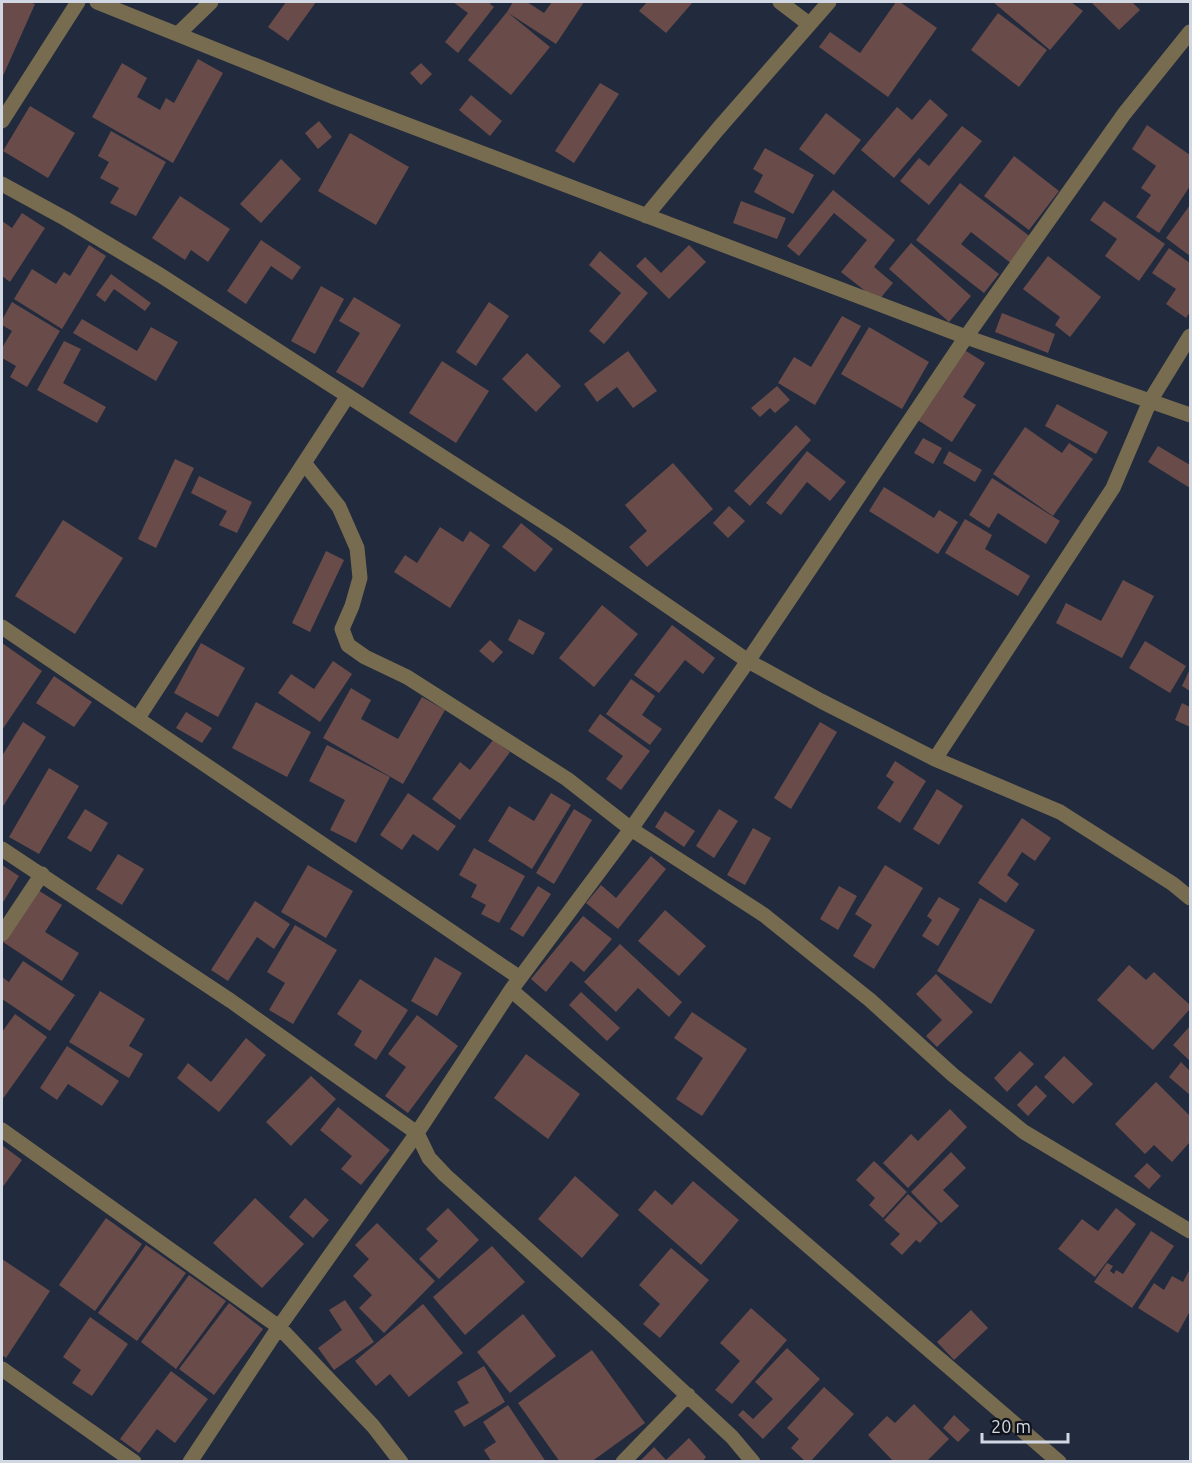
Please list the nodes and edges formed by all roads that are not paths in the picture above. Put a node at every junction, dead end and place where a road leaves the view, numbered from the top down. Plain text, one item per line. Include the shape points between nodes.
1 (78, 2) edge
2 (97, 2) edge
3 (210, 2) edge
4 (780, 2) edge
5 (830, 2) edge
6 (809, 24) junction
7 (1191, 32) edge
8 (179, 33) junction
9 (2, 121) edge
10 (2, 184) edge
11 (646, 216) junction
12 (1191, 336) edge
13 (966, 337) junction
14 (347, 396) junction
15 (1150, 400) junction
16 (1191, 415) edge
17 (304, 464) junction
18 (2, 627) edge
19 (748, 661) junction
20 (138, 718) junction
21 (935, 759) junction
22 (631, 829) junction
23 (2, 849) edge
24 (42, 874) junction
25 (1191, 898) edge
26 (2, 934) edge
27 (516, 984) junction
28 (2, 1130) edge
29 (417, 1133) junction
30 (1191, 1231) edge
31 (279, 1327) junction
32 (2, 1369) edge
33 (688, 1395) junction
34 (134, 1461) edge
35 (190, 1461) edge
36 (401, 1461) edge
37 (623, 1461) edge
38 (753, 1461) edge
39 (1059, 1461) edge

1 - 9 street
2 - 8 street
3 - 8 street
4 - 6 street
5 - 6 street
6 - 11 street
7 - 13 street via 1124,114
8 - 11 street via 334,97
10 - 14 street via 160,275
11 - 13 street
12 - 15 street
13 - 15 street
13 - 19 street
14 - 17 street
14 - 19 street via 561,533
15 - 16 street
15 - 21 street via 1113,488
17 - 20 street
17 - 22 street via 339,507 357,548 360,578 342,629 348,645 407,677 567,779
18 - 20 street
19 - 21 street
19 - 22 street
20 - 27 street
21 - 25 street via 1060,812
22 - 27 street
22 - 30 street via 764,915 1024,1132
23 - 24 street
24 - 26 street
24 - 29 street via 231,1000
27 - 29 street
27 - 39 street
28 - 31 street
29 - 31 street
29 - 33 street via 429,1158 445,1175
31 - 35 street
31 - 36 street
32 - 34 street
33 - 37 street
33 - 38 street

